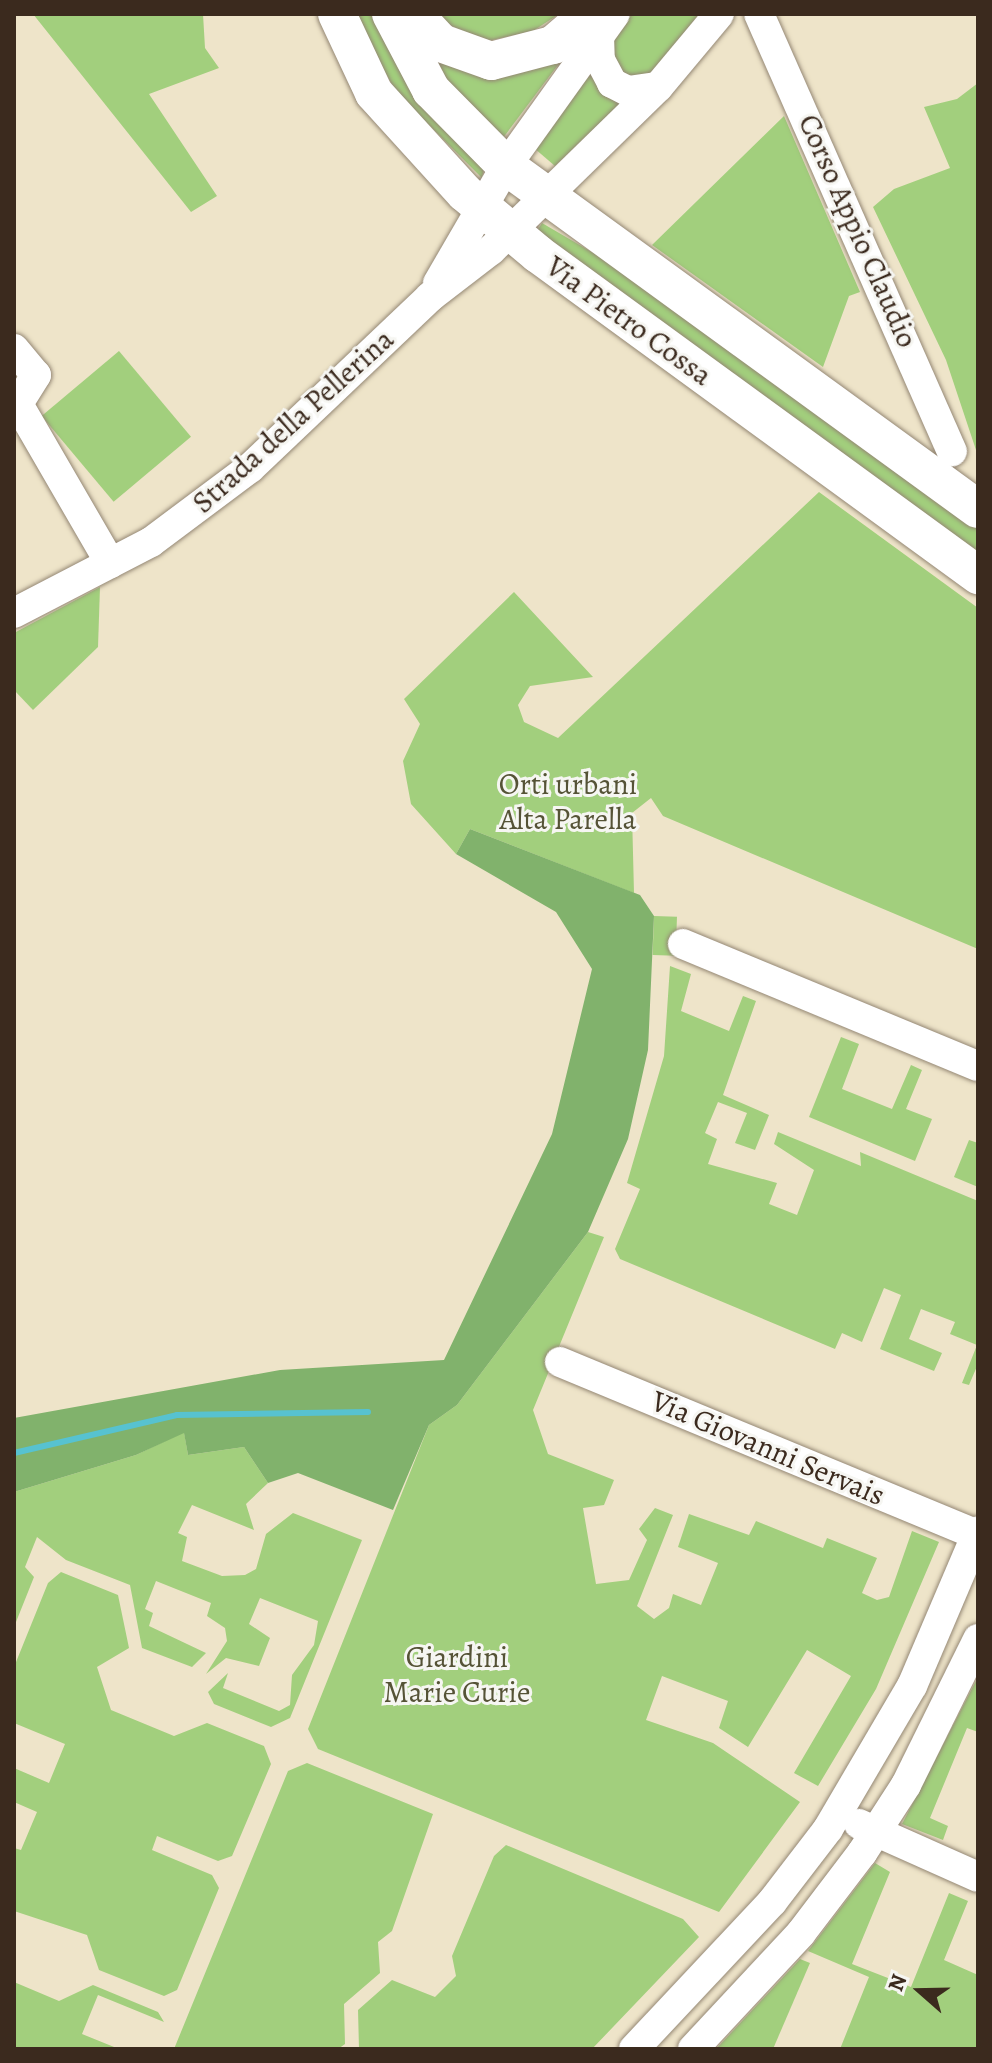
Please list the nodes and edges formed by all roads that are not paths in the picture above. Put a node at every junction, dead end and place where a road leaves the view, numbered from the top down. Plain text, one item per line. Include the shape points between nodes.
1 (337, 14) edge
2 (391, 14) edge
3 (414, 14) edge
4 (719, 14) edge
5 (759, 14) edge
6 (601, 21) edge
7 (658, 87) junction
8 (506, 166) junction
9 (547, 196) junction
10 (481, 206) junction
11 (510, 231) junction
12 (430, 297) junction
13 (14, 349) edge
14 (952, 451) dead end
15 (978, 509) edge
16 (110, 563) junction
17 (978, 575) edge
18 (14, 613) edge
19 (683, 944) dead end
20 (978, 1066) edge
21 (560, 1362) dead end
22 (975, 1544) edge
23 (978, 1639) edge
24 (840, 1811) junction
25 (874, 1834) junction
26 (978, 1877) edge
27 (634, 2049) edge
28 (693, 2049) edge

1 - 10 main road, Via Pietro Cossa via 374,93 422,153
2 - 8 main road, Via Pietro Cossa via 431,90
3 - 6 main road via 441,43 491,61 553,45
4 - 7 street
5 - 14 street, Corso Appio Claudio
6 - 7 street via 600,60 612,83 628,91
6 - 8 street
7 - 9 street
8 - 9 main road, Via Pietro Cossa
8 - 10 street
9 - 11 street
9 - 15 main road, Via Pietro Cossa
10 - 11 main road, Via Pietro Cossa
10 - 12 street, Strada della Pellerina
11 - 12 street, Strada della Pellerina
11 - 17 main road, Via Pietro Cossa
12 - 16 street, Strada della Pellerina via 250,468 151,542
13 - 16 street via 36,375 18,404
16 - 18 street, Strada della Pellerina
19 - 20 street
21 - 22 street, Via Giovanni Servais
22 - 24 street, Via Giovanni Servais via 912,1686
23 - 25 street via 938,1727
24 - 25 street
24 - 27 street, Via Giovanni Servais via 772,1902
25 - 26 street
25 - 28 street via 809,1924

